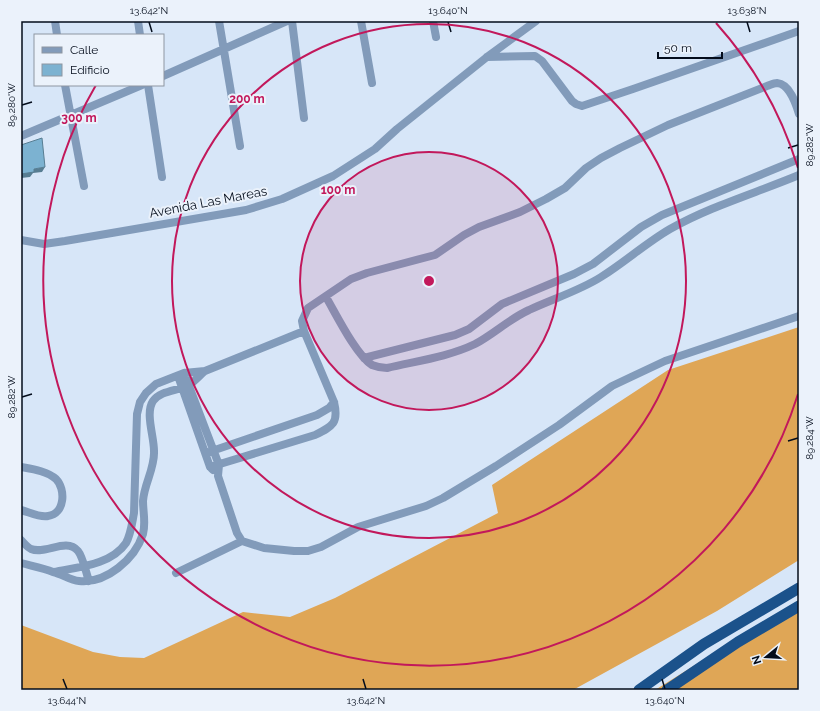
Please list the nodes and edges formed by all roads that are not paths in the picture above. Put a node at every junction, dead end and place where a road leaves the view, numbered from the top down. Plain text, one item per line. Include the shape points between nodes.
1 (55, 21) edge
2 (138, 21) edge
3 (219, 21) edge
4 (287, 21) edge
5 (292, 21) edge
6 (361, 21) edge
7 (433, 21) edge
8 (536, 21) edge
9 (799, 31) edge
10 (57, 34) edge
11 (140, 34) edge
12 (436, 37) dead end
13 (224, 48) junction
14 (487, 57) junction
15 (164, 76) edge
16 (372, 82) dead end
17 (65, 86) edge
18 (140, 86) edge
19 (148, 86) edge
20 (799, 114) edge
21 (70, 116) junction
22 (304, 118) dead end
23 (21, 136) edge
24 (240, 146) dead end
25 (799, 159) edge
26 (799, 175) edge
27 (162, 177) dead end
28 (84, 186) dead end
29 (21, 240) edge
30 (593, 264) junction
31 (599, 278) junction
32 (326, 297) junction
33 (799, 316) edge
34 (304, 331) junction
35 (364, 358) junction
36 (205, 371) junction
37 (181, 374) junction
38 (186, 386) junction
39 (334, 402) junction
40 (214, 451) junction
41 (206, 453) junction
42 (219, 465) junction
43 (21, 467) edge
44 (210, 467) junction
45 (218, 476) junction
46 (21, 510) edge
47 (21, 540) edge
48 (242, 541) junction
49 (21, 563) edge
50 (84, 565) junction
51 (54, 572) junction
52 (176, 573) dead end
53 (89, 581) junction
54 (799, 588) edge
55 (799, 606) edge
56 (639, 690) edge
57 (667, 690) edge

1 - 10 street
2 - 11 street
3 - 13 street
4 - 13 street
5 - 22 street
6 - 16 street
7 - 12 street
8 - 14 street, Avenida Las Mareas
9 - 14 street via 582,106 572,101 536,56
13 - 15 street
13 - 24 street
14 - 29 street, Avenida Las Mareas via 375,149 333,176 282,199 246,210 65,241 44,244
17 - 21 street
18 - 21 street
19 - 27 street
20 - 32 street via 794,98 784,86 777,83 767,86 668,125 620,148 586,168 564,188 546,199 479,227 435,255 351,279
21 - 23 street
21 - 28 street
25 - 30 street via 662,214
26 - 31 street via 702,213 670,229
30 - 31 street
30 - 35 street via 502,304 469,329 455,335
31 - 35 street via 508,321 486,337 464,348 387,368 378,368
32 - 34 street via 308,308 302,321
32 - 35 street
33 - 48 street via 665,361 612,386 502,462 426,506 358,527 321,547 308,551 264,548
34 - 36 street
34 - 39 street
36 - 37 street
36 - 38 street
37 - 38 street
37 - 50 street via 156,384 140,402 137,414 134,513 127,542 119,552 109,558
38 - 40 street
38 - 41 street
38 - 53 street via 162,394 154,399 150,407 154,452 143,501 143,533 136,549 127,562 116,570
39 - 40 street via 318,415
39 - 42 street via 334,423 328,428 315,435
40 - 41 street
40 - 42 street
41 - 44 street
42 - 44 street
42 - 45 street
43 - 46 street via 50,474 56,479 63,493 59,508 53,514 38,515
44 - 45 street
45 - 48 street
47 - 50 street via 29,548 36,550 73,547 80,552
48 - 52 street
49 - 51 street
50 - 51 street
50 - 53 street
51 - 53 street via 78,581
54 - 56 highway via 704,644
55 - 57 highway via 738,642

